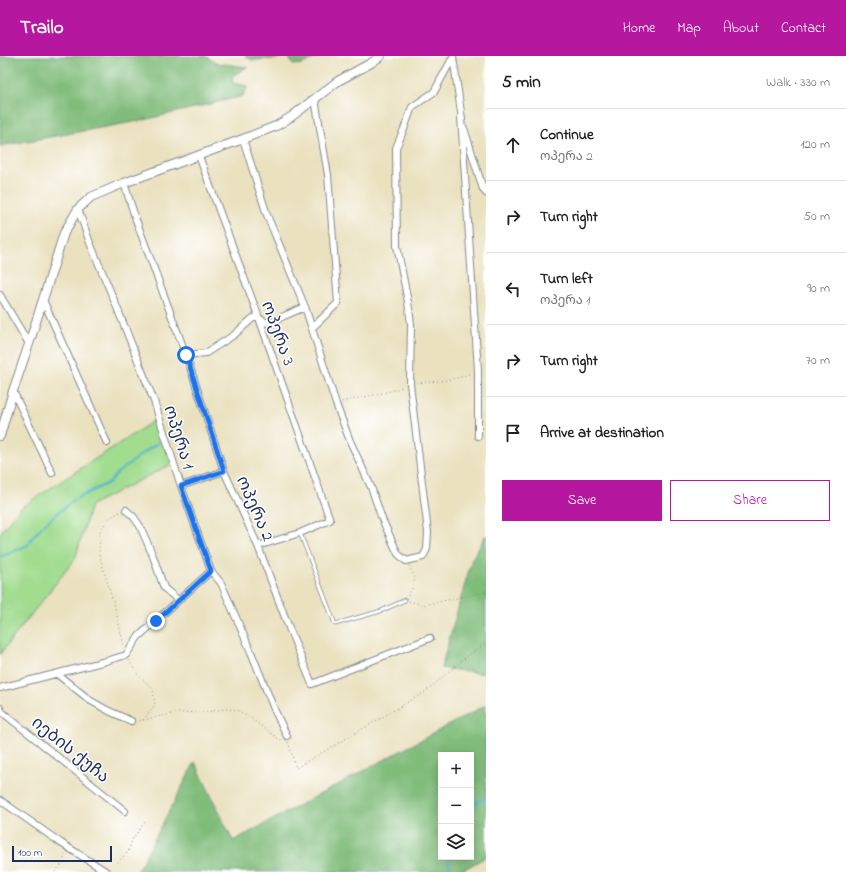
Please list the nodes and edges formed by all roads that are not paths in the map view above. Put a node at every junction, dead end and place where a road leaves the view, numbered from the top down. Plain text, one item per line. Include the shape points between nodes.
1 (381, 56) edge
2 (453, 56) edge
3 (315, 99) junction
4 (461, 117) junction
5 (243, 139) junction
6 (198, 156) junction
7 (124, 183) junction
8 (485, 190) edge
9 (78, 209) junction
10 (0, 295) edge
11 (43, 300) junction
12 (305, 307) junction
13 (260, 318) junction
14 (312, 328) junction
15 (30, 344) junction
16 (186, 355) junction
17 (13, 391) junction
18 (1, 426) edge
19 (0, 436) edge
20 (478, 436) dead end
21 (107, 443) dead end
22 (224, 471) junction
23 (52, 472) dead end
24 (181, 486) junction
25 (126, 510) road end
26 (300, 533) junction
27 (258, 546) junction
28 (211, 571) junction
29 (178, 600) junction
30 (405, 600) road end
31 (430, 638) dead end
32 (57, 674) junction
33 (0, 688) edge
34 (1, 711) edge
35 (131, 721) road end
36 (287, 736) road end
37 (0, 800) edge
38 (125, 811) dead end
39 (107, 872) edge

1 - 3 street via 338,81
2 - 4 street
2 - 14 street via 434,92 412,107 396,148 397,246 411,324 410,384 428,532 427,549 423,557 406,560 398,554 350,441
3 - 5 street via 276,126
3 - 14 street via 328,175 338,304
4 - 8 street
4 - 20 street via 478,370
5 - 6 street
5 - 12 street via 267,215
6 - 7 street
6 - 13 street, ოპერა 3
7 - 9 street via 91,197
7 - 16 street, ოპერა 2
9 - 11 street via 64,233
9 - 24 street, ოპერა 1 via 154,401
10 - 15 street
11 - 15 street
11 - 21 street
12 - 13 street via 274,322 267,323
12 - 14 street
13 - 16 street via 253,318 206,354
13 - 26 street, ოპერა 3 via 330,520
15 - 17 street
16 - 22 street, ოპერა 2
17 - 18 street
17 - 23 street
18 - 19 street
22 - 24 street
22 - 27 street, ოპერა 2
24 - 28 street, ოპერა 1
25 - 29 street via 140,526 164,588
26 - 27 street
26 - 30 lane via 336,624 381,611
27 - 31 street, ოპერა 2 via 312,684
28 - 29 street
28 - 36 street, ოპერა 1 via 221,583
29 - 32 street via 138,637 126,654
32 - 33 street
32 - 35 street via 91,701
34 - 38 street, იების ქუჩა
37 - 39 street

